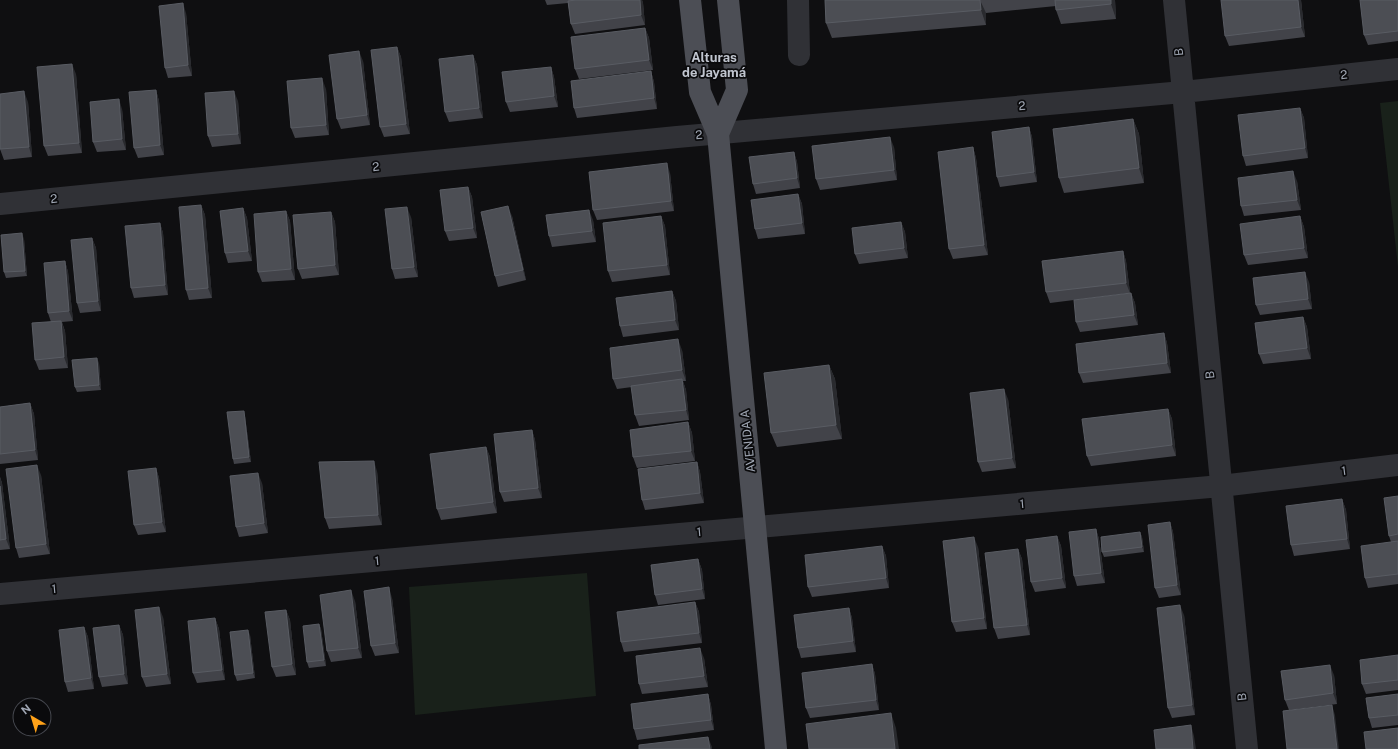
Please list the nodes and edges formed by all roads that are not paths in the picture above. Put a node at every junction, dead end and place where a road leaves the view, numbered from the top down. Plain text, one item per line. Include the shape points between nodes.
1 (690, 0) edge
2 (728, 0) edge
3 (798, 0) edge
4 (1174, 0) edge
5 (799, 55) dead end
6 (1398, 69) edge
7 (1183, 92) junction
8 (718, 134) junction
9 (0, 204) edge
10 (1398, 465) edge
11 (1221, 486) junction
12 (756, 527) junction
13 (0, 594) edge
14 (776, 749) edge
15 (1247, 749) edge

1 - 8 main road, AVENIDA A via 700,92
2 - 8 main road, AVENIDA A via 737,90
3 - 5 street
4 - 7 street, B
6 - 7 street, 2
7 - 8 street, 2
7 - 11 street, B
8 - 9 street, 2
8 - 12 main road, AVENIDA A
10 - 11 street, 1
11 - 12 street, 1
11 - 15 street, B
12 - 13 street, 1
12 - 14 main road, AVENIDA A

